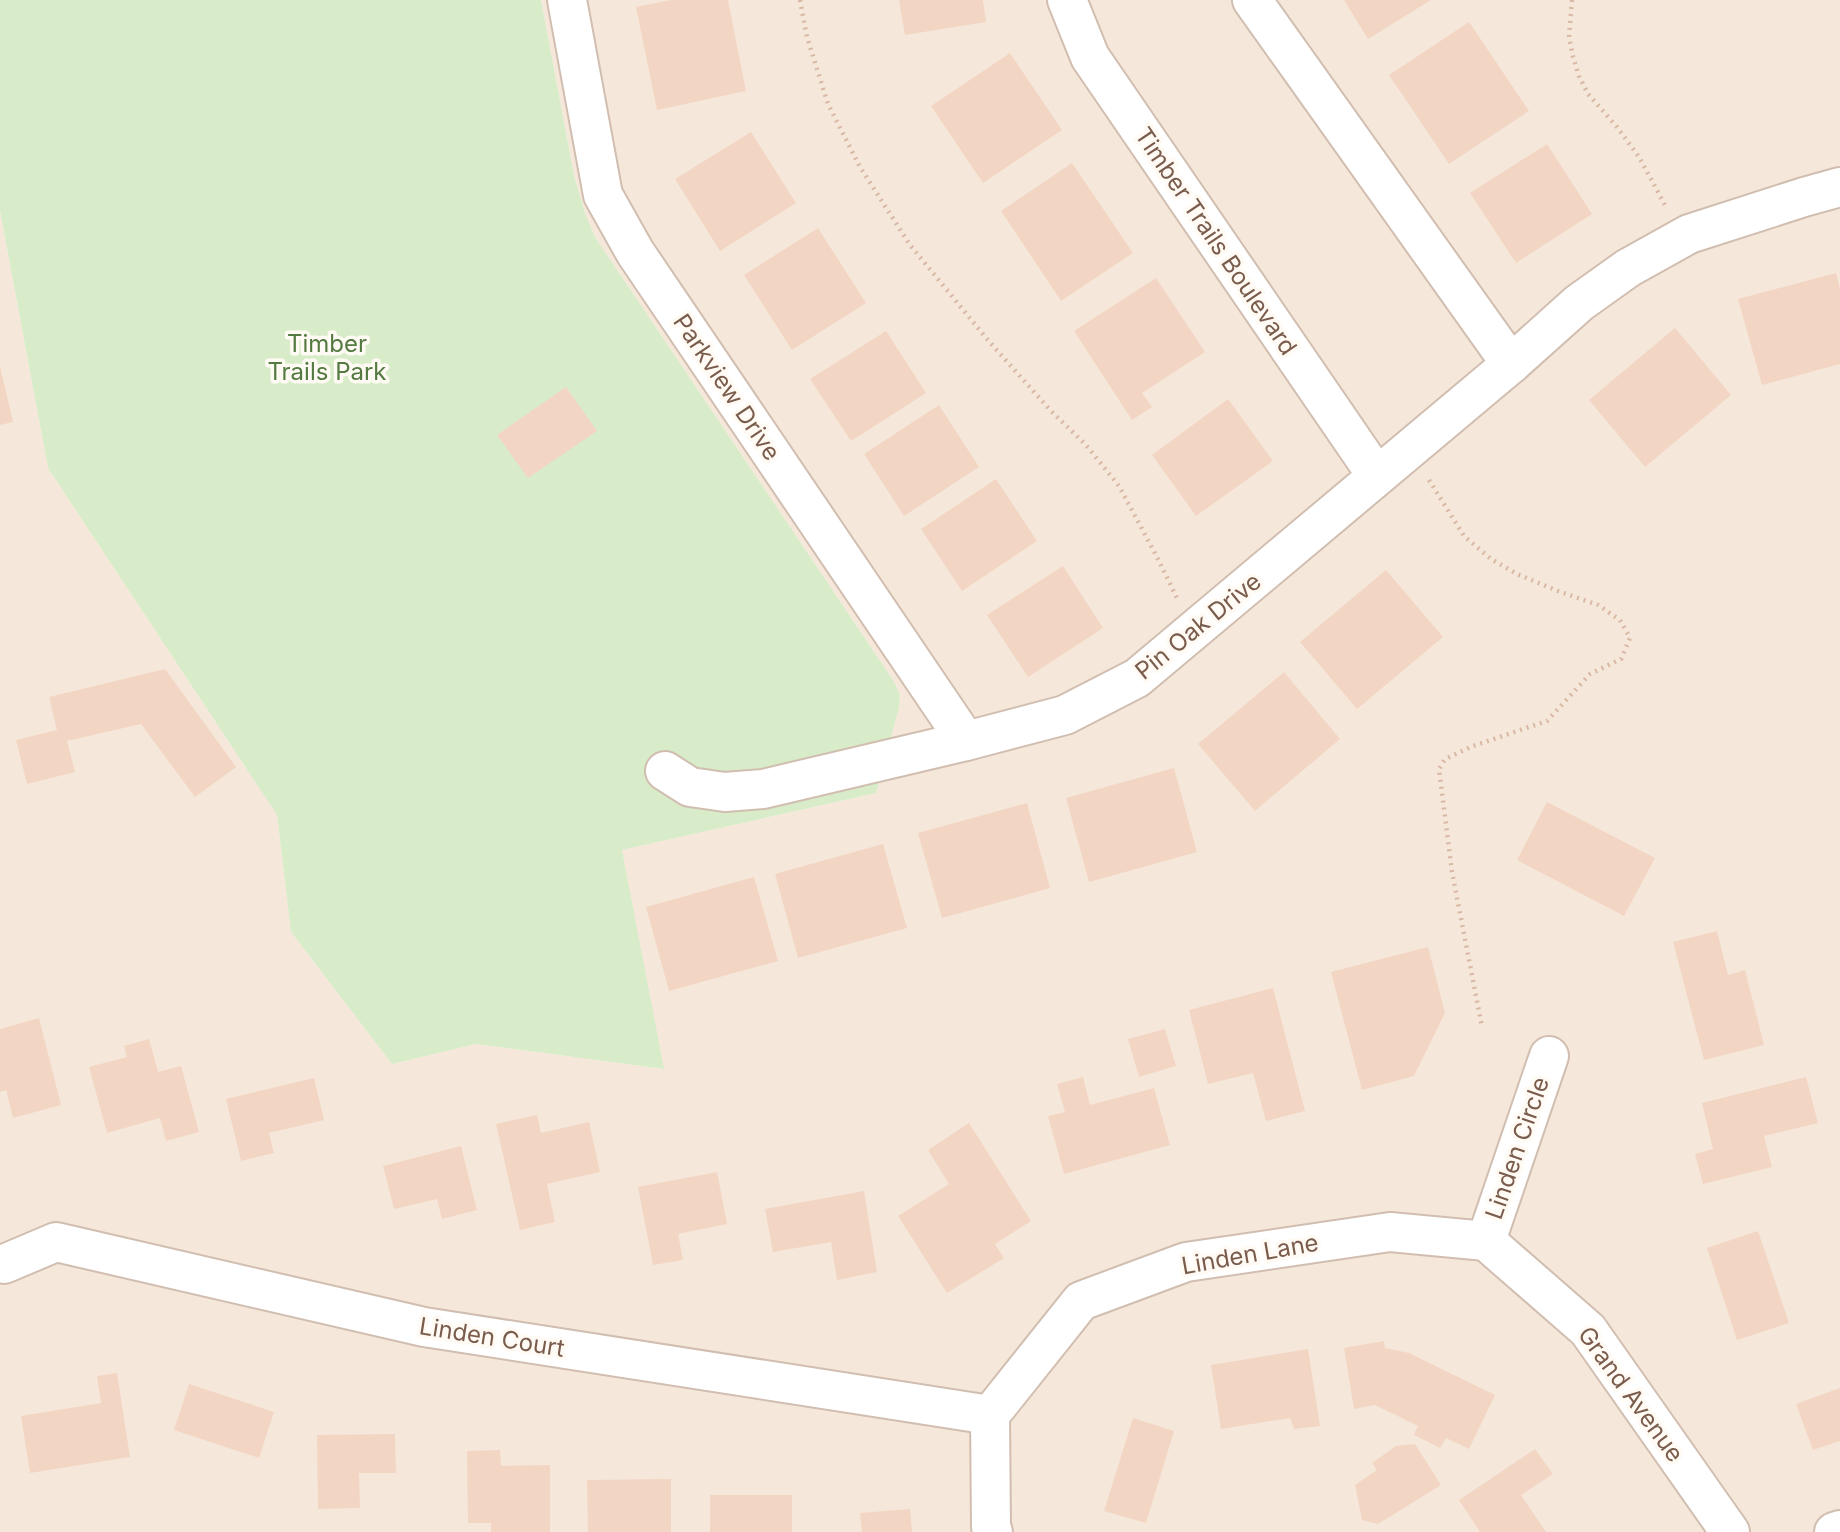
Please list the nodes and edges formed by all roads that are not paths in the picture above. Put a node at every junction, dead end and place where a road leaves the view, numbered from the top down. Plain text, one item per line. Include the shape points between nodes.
1 (567, 0) edge
2 (1067, 0) edge
3 (1252, 0) edge
4 (1840, 187) edge
5 (1511, 363) junction
6 (1377, 476) junction
7 (966, 741) junction
8 (665, 771) dead end
9 (1549, 1056) dead end
10 (1486, 1241) junction
11 (4, 1264) dead end
12 (990, 1415) junction
13 (1840, 1530) edge
14 (993, 1532) edge
15 (1730, 1532) edge
16 (1834, 1532) edge

1 - 7 street, Parkview Drive via 603,195 618,223
2 - 6 street, Timber Trails Boulevard via 1090,57
3 - 5 street
4 - 5 street, Pin Oak Drive via 1689,234 1628,268
5 - 6 street, Pin Oak Drive
6 - 7 street, Pin Oak Drive via 1138,678 1065,715
7 - 8 street, Pin Oak Drive via 763,789 725,792 691,787
9 - 10 street, Linden Circle
10 - 12 street, Linden Lane via 1390,1232 1186,1262 1081,1301
10 - 15 street, Grand Avenue via 1588,1329
11 - 12 street, Linden Court via 56,1242 424,1328
12 - 14 street
13 - 16 street

